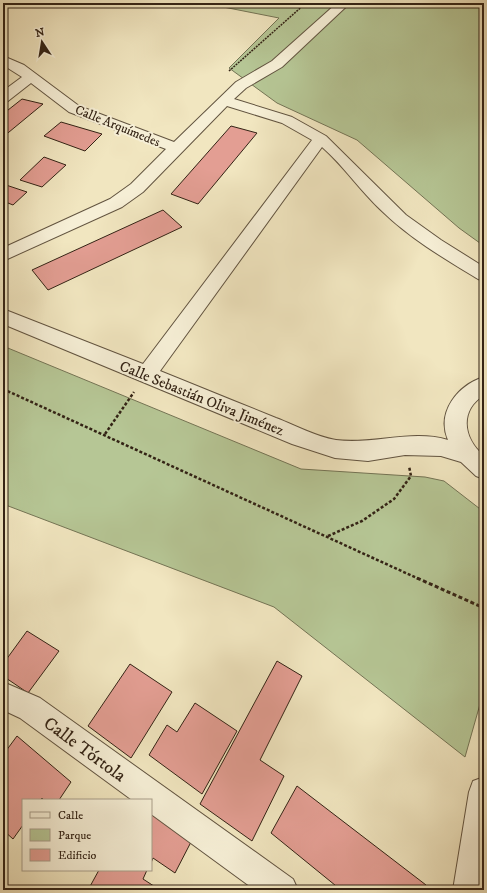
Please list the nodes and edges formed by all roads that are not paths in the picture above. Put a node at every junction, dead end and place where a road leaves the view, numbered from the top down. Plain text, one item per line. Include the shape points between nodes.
1 (344, 3) edge
2 (3, 60) edge
3 (30, 77) junction
4 (3, 98) edge
5 (225, 101) junction
6 (320, 139) junction
7 (176, 148) junction
8 (3, 255) edge
9 (484, 275) edge
10 (4, 317) edge
11 (146, 375) junction
12 (484, 385) edge
13 (455, 417) junction
14 (405, 446) junction
15 (476, 462) edge
16 (3, 696) edge
17 (484, 792) edge
18 (282, 890) edge
19 (469, 890) edge

1 - 5 street via 277,64 241,85
2 - 3 street, Calle Arquímedes
3 - 4 street
3 - 7 street, Calle Arquímedes via 74,109
5 - 6 street via 286,120
5 - 7 street
6 - 9 street via 388,208 418,234
6 - 11 street
7 - 8 street via 137,188 116,203
10 - 11 street, Calle Sebastián Oliva Jiménez
11 - 14 street, Calle Sebastián Oliva Jiménez via 300,437 335,448 368,451
12 - 13 street via 472,390 460,402
13 - 14 street, Calle Sebastián Oliva Jiménez via 436,433
13 - 15 street via 459,440
14 - 15 street, Calle Sebastián Oliva Jiménez via 441,446
16 - 18 street, Calle Tórtola via 30,708
17 - 19 street

